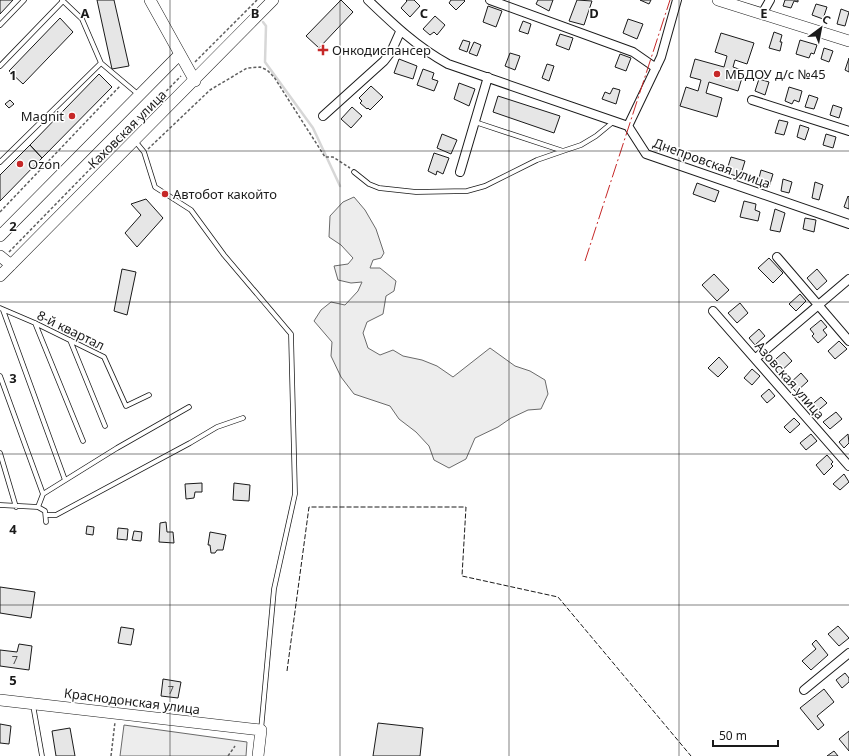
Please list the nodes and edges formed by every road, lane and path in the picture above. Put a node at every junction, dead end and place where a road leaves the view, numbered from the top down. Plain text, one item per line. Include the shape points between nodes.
1 (24, 0) edge
2 (150, 0) edge
3 (257, 0) edge
4 (273, 0) edge
5 (368, 0) edge
6 (490, 0) edge
7 (677, 0) edge
8 (718, 0) edge
9 (770, 0) edge
10 (62, 1) edge
11 (762, 14) junction
12 (0, 25) edge
13 (400, 32) junction
14 (849, 41) edge
15 (180, 54) junction
16 (101, 63) junction
17 (192, 65) dead end
18 (0, 66) edge
19 (656, 68) junction
20 (182, 75) dead end
21 (488, 77) junction
22 (195, 81) junction
23 (124, 82) junction
24 (140, 95) junction
25 (752, 100) dead end
26 (323, 116) dead end
27 (614, 120) junction
28 (474, 122) junction
29 (628, 126) junction
30 (849, 131) edge
31 (134, 141) junction
32 (563, 151) junction
33 (144, 152) junction
34 (0, 162) edge
35 (354, 172) joint
36 (460, 172) dead end
37 (0, 212) edge
38 (849, 224) edge
39 (0, 236) edge
40 (1, 257) edge
41 (777, 257) dead end
42 (11, 265) junction
43 (0, 276) edge
44 (849, 280) edge
45 (818, 305) junction
46 (2, 309) edge
47 (713, 311) dead end
48 (35, 323) junction
49 (70, 340) junction
50 (849, 341) edge
51 (756, 358) junction
52 (0, 376) edge
53 (149, 395) dead end
54 (189, 407) dead end
55 (243, 418) dead end
56 (105, 426) dead end
57 (83, 441) dead end
58 (0, 453) edge
59 (849, 466) edge
60 (65, 480) junction
61 (43, 494) junction
62 (0, 505) edge
63 (16, 507) junction
64 (38, 507) junction
65 (46, 515) junction
66 (46, 522) dead end
67 (849, 654) edge
68 (804, 690) dead end
69 (0, 700) edge
70 (32, 704) junction
71 (114, 722) dead end
72 (261, 730) junction
73 (235, 746) dead end
74 (42, 756) edge
75 (111, 756) edge
76 (228, 756) edge
77 (258, 756) edge

1 - 12 lane
2 - 15 street
3 - 17 path
4 - 22 street, Каховская улица
5 - 13 street
6 - 19 street via 633,52
7 - 19 street
8 - 11 street
9 - 11 street
10 - 16 lane via 82,19
10 - 18 lane
11 - 14 street
13 - 21 street via 448,64
13 - 26 street via 384,61
15 - 22 street
15 - 24 street
16 - 23 lane
16 - 34 lane
19 - 29 street
20 - 40 path
21 - 27 street
21 - 28 street
22 - 31 street, Каховская улица
23 - 24 lane
23 - 37 path
24 - 39 street
25 - 30 street
27 - 29 street
27 - 32 lane via 596,136
28 - 32 lane
28 - 36 street
29 - 38 street, Днепровская улица via 646,154
31 - 33 lane
31 - 42 street, Каховская улица
32 - 35 lane via 537,160 485,186 467,191 416,192 379,188 369,184
33 - 35 path via 210,90 248,68 260,66 274,77 325,157 334,156
33 - 72 lane via 155,187 191,210 224,255 290,334 295,494 274,589
40 - 42 street
41 - 45 street
42 - 43 street, Каховская улица
44 - 45 street
45 - 50 street
45 - 51 street
46 - 48 lane, 8-й квартал
46 - 60 lane
47 - 51 street, Азовская улица
48 - 49 lane, 8-й квартал
48 - 57 lane
49 - 53 lane, 8-й квартал via 104,357 126,406
49 - 56 lane
51 - 59 street, Азовская улица
52 - 61 lane
54 - 60 lane
55 - 65 lane via 217,427 56,515
58 - 63 lane
60 - 61 lane
61 - 64 lane
62 - 63 lane
63 - 64 lane
64 - 65 lane via 45,511
65 - 66 lane
67 - 68 street
69 - 70 street, Краснодонская улица
70 - 72 street, Краснодонская улица
70 - 74 lane
71 - 75 path
72 - 77 street
73 - 76 path

